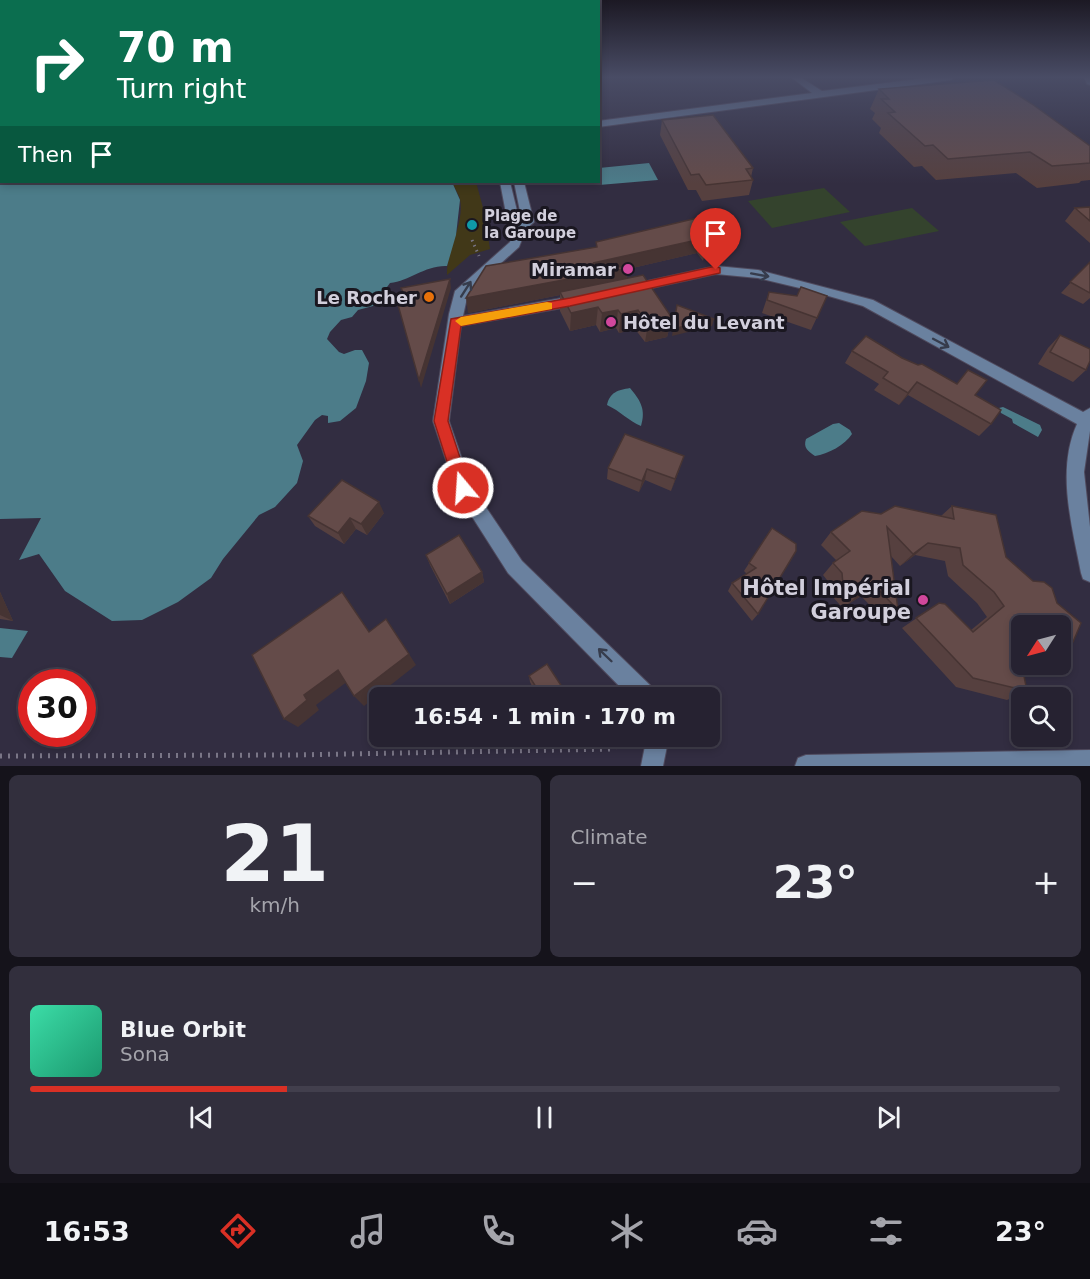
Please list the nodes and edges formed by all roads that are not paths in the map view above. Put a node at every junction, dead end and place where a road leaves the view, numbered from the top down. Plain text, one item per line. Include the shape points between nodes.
1 (642, 113) edge
2 (675, 113) edge
3 (600, 118) edge
4 (600, 124) edge
5 (505, 183) edge
6 (519, 183) edge
7 (521, 228) junction
8 (614, 292) edge
9 (592, 297) edge
10 (455, 322) junction
11 (1088, 417) edge
12 (1090, 573) edge
13 (637, 687) edge
14 (656, 747) edge
15 (1090, 761) edge
16 (652, 766) edge
17 (806, 766) edge

1 - 3 street
2 - 4 street
5 - 7 street via 514,224
6 - 7 street via 528,222
10 -> 7 street via 465,286 515,244
8 -> 11 street via 716,270 758,274 810,286 868,303
9 - 10 street
13 -> 10 street via 515,567 463,488 441,421
11 - 12 street via 1076,458 1077,499
14 - 16 street
15 - 17 street

